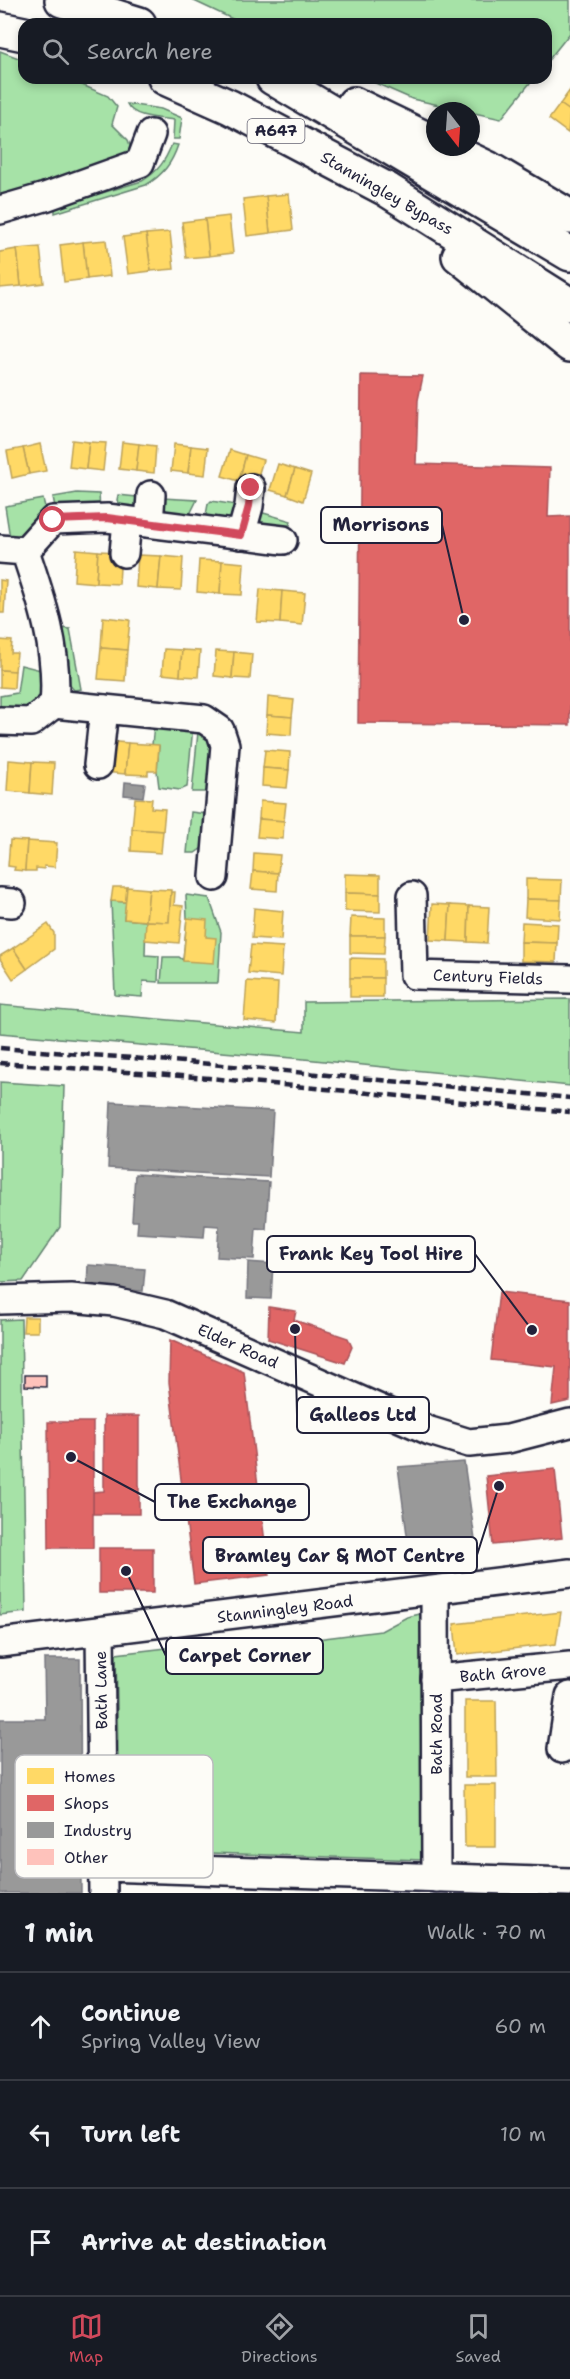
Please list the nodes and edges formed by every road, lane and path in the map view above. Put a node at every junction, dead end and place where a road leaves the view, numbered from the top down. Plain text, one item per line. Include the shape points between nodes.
1 (62, 0) edge
2 (120, 18) edge
3 (0, 29) edge
4 (18, 33) edge
5 (179, 84) edge
6 (283, 84) edge
7 (303, 84) edge
8 (152, 134) dead end
9 (426, 139) edge
10 (462, 156) edge
11 (386, 189) junction
12 (0, 210) edge
13 (570, 217) edge
14 (570, 254) edge
15 (570, 305) edge
16 (570, 345) edge
17 (251, 488) dead end
18 (151, 495) dead end
19 (138, 522) junction
20 (283, 540) dead end
21 (246, 543) junction
22 (13, 550) edge
23 (124, 553) dead end
24 (54, 704) junction
25 (104, 709) junction
26 (0, 721) edge
27 (98, 765) dead end
28 (214, 877) dead end
29 (412, 896) dead end
30 (570, 979) edge
31 (0, 1300) edge
32 (570, 1423) edge
33 (570, 1573) edge
34 (435, 1591) junction
35 (100, 1631) junction
36 (0, 1643) edge
37 (570, 1666) edge
38 (435, 1679) junction
39 (570, 1696) edge
40 (562, 1749) dead end
41 (101, 1755) edge
42 (436, 1878) junction
43 (103, 1880) edge
44 (570, 1882) edge
45 (526, 1887) edge

1 - 2 highway
3 - 4 highway
5 - 11 highway, Stanningley Bypass / A647 via 230,106
6 - 14 highway, A647
7 - 9 highway
8 - 12 street via 140,163
10 - 13 highway
11 - 15 highway, Stanningley Bypass / A647
11 - 16 highway, A647 via 462,258
17 - 21 street
18 - 19 street
19 - 21 street
19 - 22 street via 107,518 53,520
19 - 23 street
20 - 21 street
22 - 24 street via 44,606 56,685
24 - 25 street
24 - 26 street via 31,722
25 - 27 street
25 - 28 street via 204,719 220,730 225,744
29 - 30 street, Century Fields via 414,975
31 - 32 street, Elder Road via 71,1298 114,1302 165,1314 430,1431 469,1443 508,1439
33 - 34 street, Stanningley Road
34 - 35 street, Stanningley Road
34 - 38 street, Bath Road
35 - 36 street, Stanningley Road
35 - 41 street, Bath Lane
37 - 38 street, Bath Grove
38 - 42 street, Bath Road
39 - 40 street
42 - 43 street
42 - 45 street
44 - 45 street

